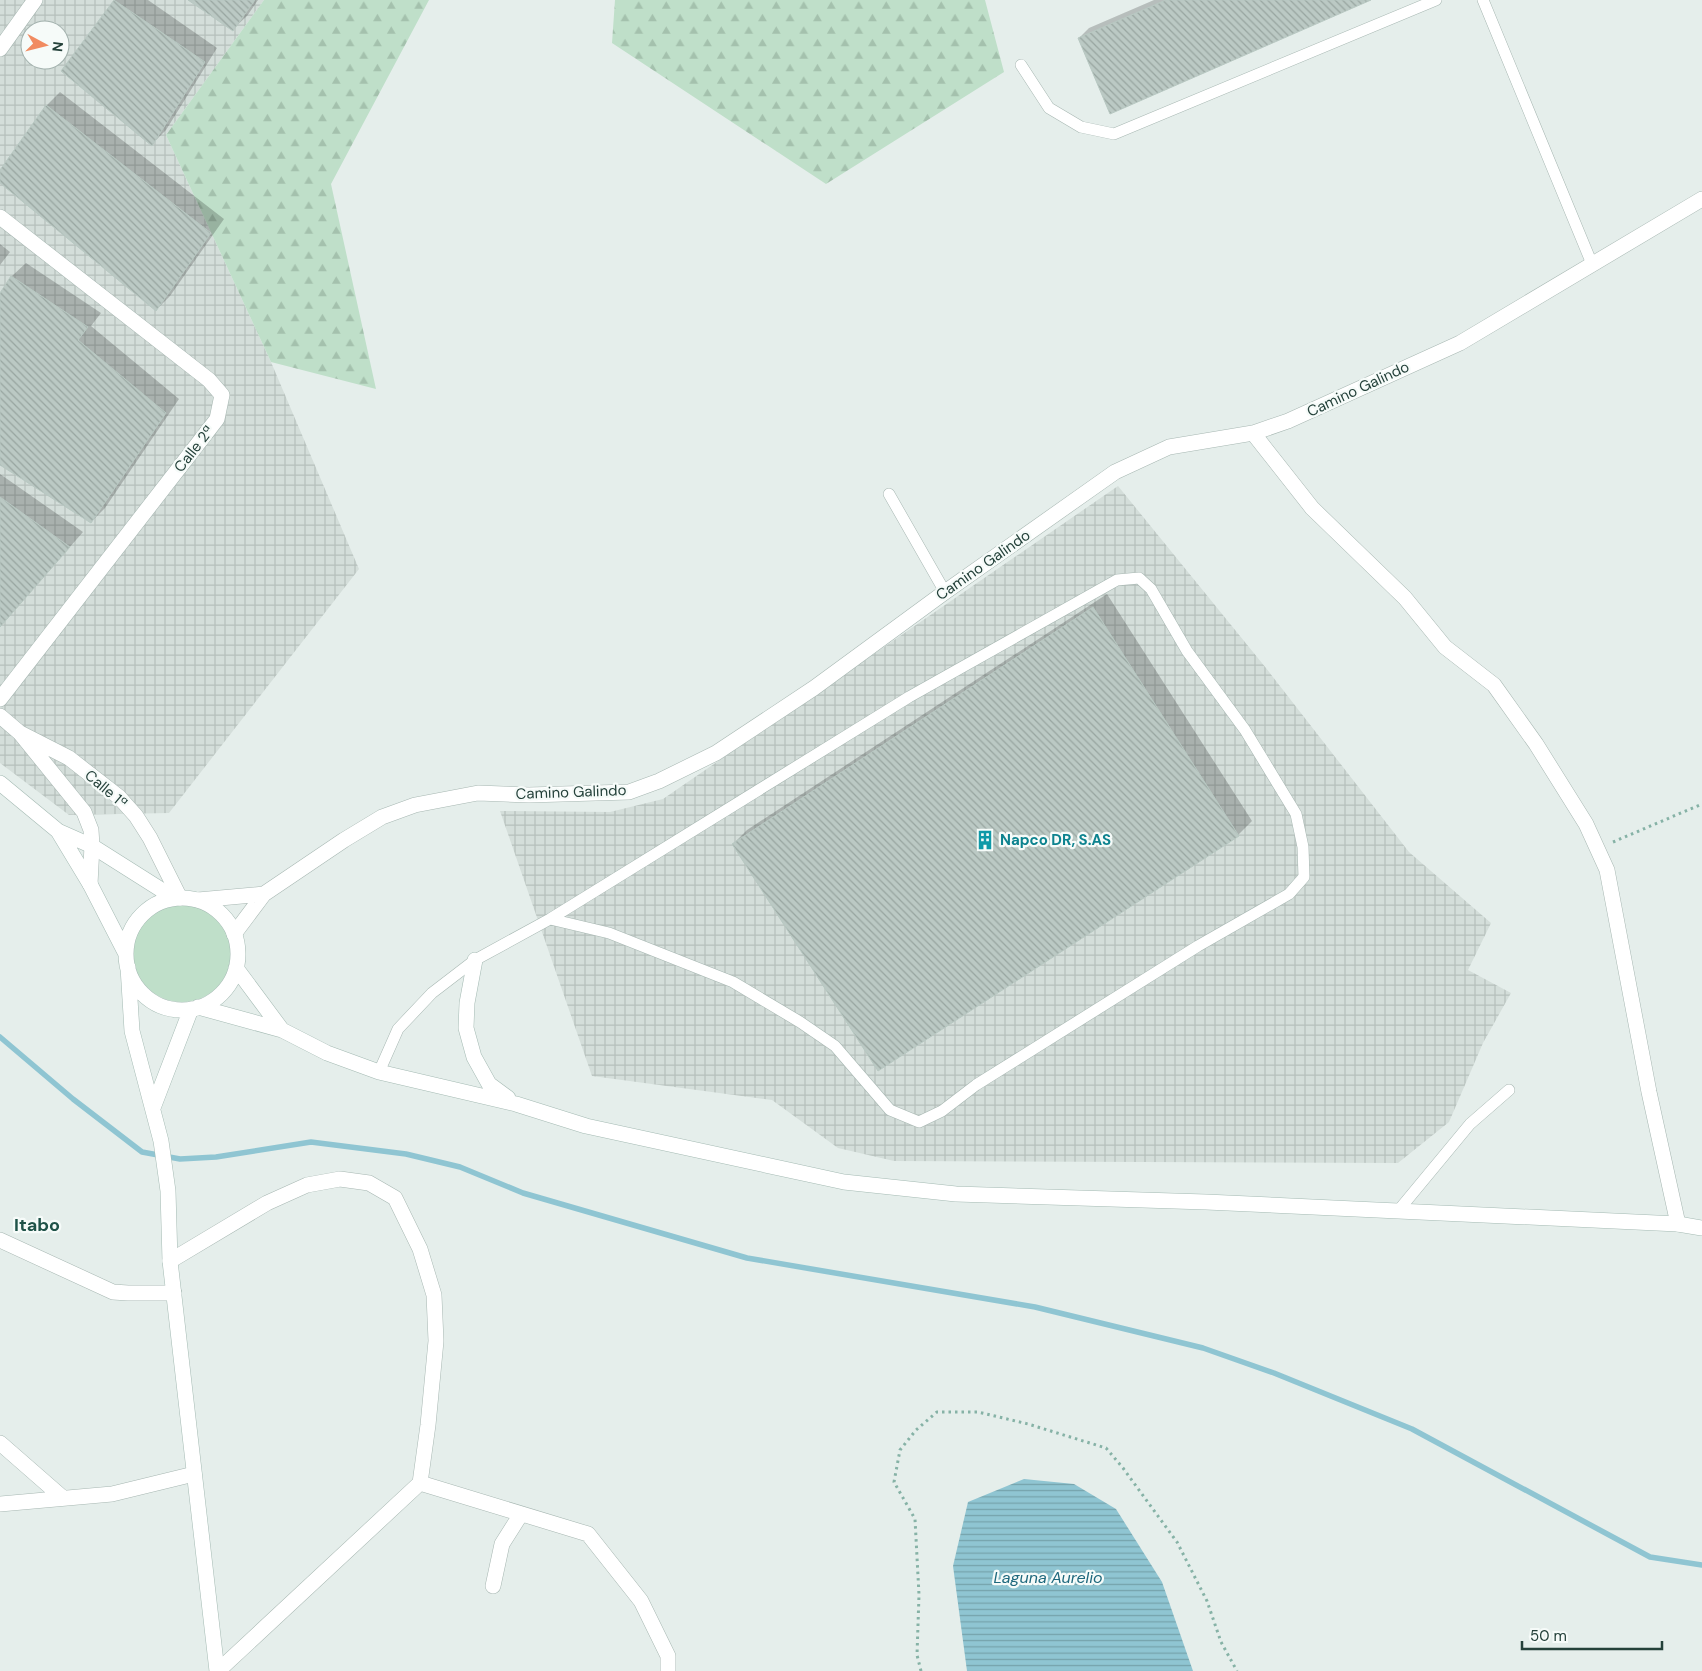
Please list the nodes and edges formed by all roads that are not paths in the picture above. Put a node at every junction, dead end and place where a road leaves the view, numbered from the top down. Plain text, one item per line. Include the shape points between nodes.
1 (35, 0) edge
2 (1436, 0) edge
3 (1483, 0) edge
4 (0, 49) edge
5 (1021, 65) dead end
6 (1702, 199) edge
7 (0, 217) edge
8 (1592, 264) junction
9 (1253, 433) junction
10 (889, 494) dead end
11 (945, 592) junction
12 (0, 699) edge
13 (0, 716) edge
14 (20, 733) junction
15 (0, 783) edge
16 (58, 831) junction
17 (92, 846) junction
18 (90, 884) junction
19 (264, 894) junction
20 (176, 898) junction
21 (198, 900) junction
22 (550, 918) junction
23 (234, 934) junction
24 (127, 960) junction
25 (474, 960) junction
26 (236, 968) junction
27 (195, 1008) junction
28 (282, 1030) junction
29 (378, 1072) junction
30 (1509, 1090) dead end
31 (516, 1104) junction
32 (153, 1108) junction
33 (1398, 1211) junction
34 (1678, 1224) junction
35 (1702, 1228) edge
36 (0, 1240) edge
37 (170, 1261) junction
38 (174, 1293) junction
39 (0, 1443) edge
40 (194, 1474) junction
41 (420, 1483) junction
42 (63, 1498) junction
43 (0, 1504) edge
44 (521, 1514) junction
45 (493, 1586) dead end
46 (217, 1671) edge
47 (668, 1671) edge

1 - 4 street
2 - 5 lane via 1114,134 1081,127 1049,108
3 - 8 lane
6 - 8 street, Camino Galindo
7 - 12 street, Calle 2ª via 210,380 222,395 217,419
8 - 9 street, Camino Galindo via 1460,343 1288,421
9 - 11 street, Camino Galindo via 1169,447 1115,472
9 - 34 street via 1312,508 1405,598 1445,647 1494,685 1586,824 1607,870
10 - 11 lane
11 - 19 street, Camino Galindo via 814,688 716,753 659,781 629,792 529,796 478,793 415,804 382,817
13 - 14 street, Calle 1ª
14 - 17 street, Calle 1ª via 84,812 91,830
14 - 20 street, Calle 1ª via 69,758 119,798 150,838
15 - 16 street
16 - 17 street
16 - 18 street
17 - 18 street, Calle 1ª
17 - 20 street
18 - 24 street
19 - 21 street, Camino Galindo
19 - 23 street, Camino Galindo
20 - 21 street
20 - 24 street via 144,912 128,938
21 - 23 street via 222,915
22 - 22 lane via 608,933 733,982 834,1046 890,1110 919,1122 942,1111 976,1085 1198,946 1289,894 1304,877 1303,847 1296,814 1245,730 1188,651 1151,589 1139,578 1117,580 909,697
22 - 25 lane
23 - 26 street
24 - 27 street via 136,986 151,1000 170,1008
24 - 32 street via 132,1031
25 - 29 lane via 432,993 398,1029
25 - 31 street via 466,1028 474,1057 489,1084
26 - 27 street via 228,985 215,999
26 - 28 street
27 - 28 street
27 - 32 street
28 - 29 street via 327,1053
29 - 31 street
30 - 33 lane via 1470,1124
31 - 33 street via 586,1126 844,1182 956,1194
32 - 37 street via 168,1191
33 - 34 street
34 - 35 street
36 - 38 street via 113,1292
37 - 38 street
37 - 41 street via 267,1204 307,1185 340,1180 369,1182 395,1198 420,1249 434,1296 436,1341
38 - 40 street
39 - 42 street
40 - 42 street via 112,1494
40 - 46 street
41 - 44 street
41 - 46 street
42 - 43 street
44 - 45 street via 502,1544
44 - 47 street via 588,1534 641,1601 668,1656

